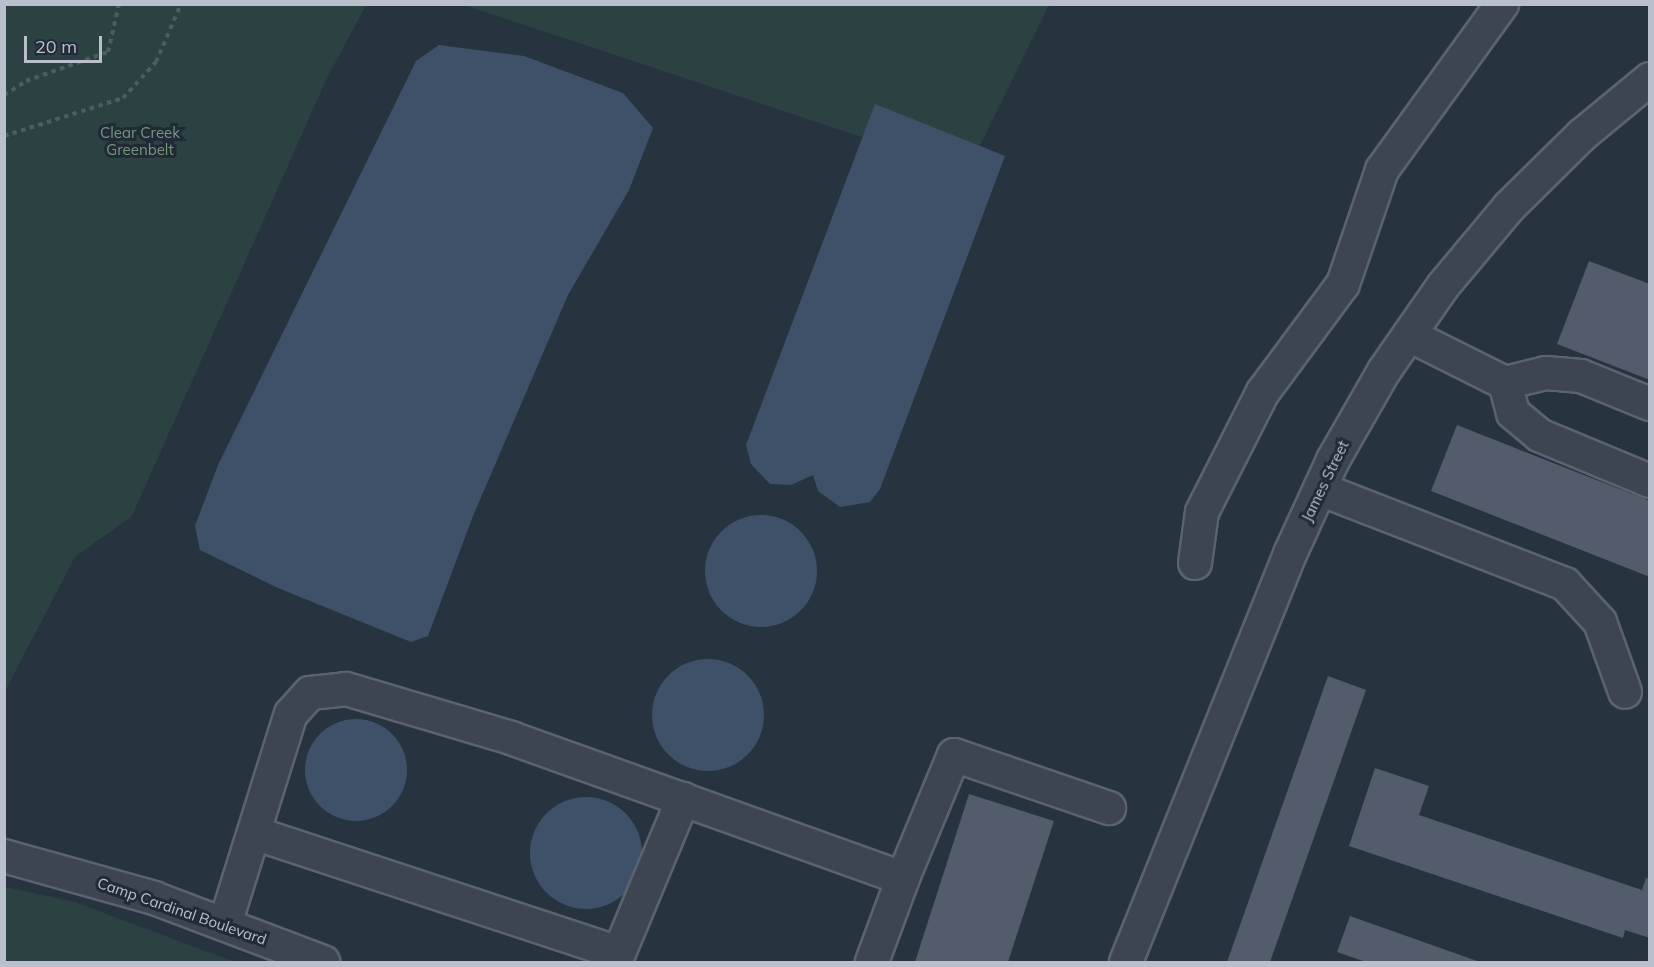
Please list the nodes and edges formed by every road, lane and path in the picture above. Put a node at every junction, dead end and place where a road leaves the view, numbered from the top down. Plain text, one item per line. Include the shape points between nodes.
1 (118, 4) edge
2 (181, 4) edge
3 (1502, 4) edge
4 (1648, 83) edge
5 (4, 95) edge
6 (4, 136) edge
7 (1409, 335) junction
8 (1505, 383) junction
9 (1650, 404) edge
10 (1650, 481) edge
11 (1320, 489) junction
12 (1195, 563) dead end
13 (1625, 692) dead end
14 (683, 799) junction
15 (1109, 808) dead end
16 (254, 833) junction
17 (4, 856) edge
18 (903, 878) junction
19 (225, 924) junction
20 (323, 963) edge
21 (872, 963) edge
22 (1126, 963) edge

1 - 5 path via 108,52 26,81
2 - 6 path via 156,62 123,98
3 - 12 street via 1382,170 1343,284 1263,392 1202,512
4 - 7 street, James Street via 1582,135 1509,207 1443,286
7 - 8 street
7 - 11 street, James Street via 1384,371
8 - 9 street via 1546,373 1581,376
8 - 10 street via 1513,413 1539,435
11 - 13 street via 1565,584 1600,622
11 - 22 street, James Street
14 - 16 street via 511,738 346,688 310,693 291,714
14 - 16 street via 619,953
14 - 18 street
15 - 18 street via 954,755
16 - 19 street
17 - 19 street, Camp Cardinal Boulevard via 154,898
18 - 21 street
19 - 20 street, Camp Cardinal Boulevard

